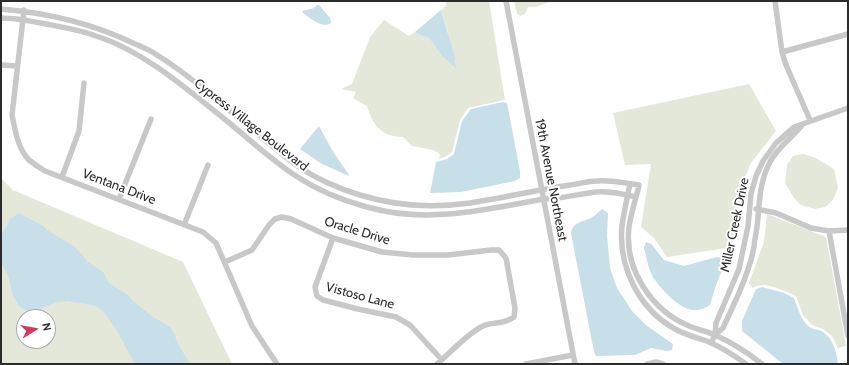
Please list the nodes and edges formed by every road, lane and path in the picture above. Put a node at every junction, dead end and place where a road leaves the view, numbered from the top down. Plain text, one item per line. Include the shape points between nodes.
1 (506, 1) edge
2 (775, 1) edge
3 (1, 9) edge
4 (24, 10) junction
5 (1, 18) edge
6 (23, 20) junction
7 (848, 34) edge
8 (782, 52) junction
9 (1, 65) edge
10 (18, 66) junction
11 (84, 82) dead end
12 (848, 108) edge
13 (151, 119) dead end
14 (810, 120) junction
15 (771, 154) junction
16 (208, 165) dead end
17 (62, 177) junction
18 (630, 184) junction
19 (541, 189) junction
20 (627, 195) junction
21 (636, 197) junction
22 (119, 199) junction
23 (543, 199) junction
24 (750, 208) junction
25 (758, 209) junction
26 (184, 225) junction
27 (848, 230) edge
28 (829, 231) junction
29 (333, 238) junction
30 (225, 262) junction
31 (715, 335) junction
32 (848, 336) edge
33 (712, 343) junction
34 (573, 355) junction
35 (440, 362) edge
36 (537, 363) edge
37 (277, 364) edge
38 (527, 364) edge
39 (575, 364) edge
40 (647, 364) edge
41 (663, 364) edge
42 (746, 364) edge
43 (762, 364) edge

1 - 19 street, 19th Avenue Northeast
2 - 8 street
3 - 4 street, Cypress Village Boulevard
4 - 6 street, Ventana Drive
4 - 19 street, Cypress Village Boulevard via 55,15 94,26 156,54 300,168 360,195 406,204 443,206 472,203
5 - 6 street, Cypress Village Boulevard
6 - 10 street, Ventana Drive
6 - 23 street, Cypress Village Boulevard via 96,36 128,50 162,70 294,174 321,190 368,208 430,215 473,212
7 - 8 street
8 - 14 street
9 - 10 street
10 - 17 street, Ventana Drive via 12,115 20,146 28,159 45,171
11 - 17 street via 78,132
12 - 14 street, Miller Creek Drive
13 - 22 street
14 - 15 street, Miller Creek Drive
15 - 24 street, Miller Creek Drive via 756,176
15 - 25 street, Miller Creek Drive via 760,188
16 - 26 street
17 - 22 street, Ventana Drive
18 - 19 street, Cypress Village Boulevard via 597,181
18 - 20 street
18 - 21 street, Cypress Village Boulevard via 639,186
19 - 23 street, 19th Avenue Northeast
20 - 21 street, Cypress Village Boulevard
20 - 23 street, Cypress Village Boulevard via 596,192
20 - 33 street via 622,227 623,254 630,279 639,296 665,322
21 - 31 street via 628,241 635,272 643,287 662,310 689,326
22 - 26 street, Ventana Drive
23 - 34 street, 19th Avenue Northeast
24 - 25 street
24 - 31 street, Miller Creek Drive via 739,270 716,323
25 - 28 street via 776,213 810,228
25 - 31 street, Miller Creek Drive via 750,266 723,328
26 - 30 street, Ventana Drive via 203,232 216,243
27 - 28 street
28 - 32 street
29 - 30 street, Oracle Drive via 282,217 275,219 252,250
29 - 35 street, Vistoso Lane via 315,287 318,296 323,300 396,317 410,325
29 - 35 street, Oracle Drive via 382,252 448,255 499,250 506,258 515,308 514,318 507,322 482,326
30 - 37 street, Ventana Drive via 252,326
31 - 33 street
31 - 43 street
33 - 42 street
34 - 36 street via 552,359 544,356
34 - 39 street, 19th Avenue Northeast
36 - 38 street
40 - 41 street

